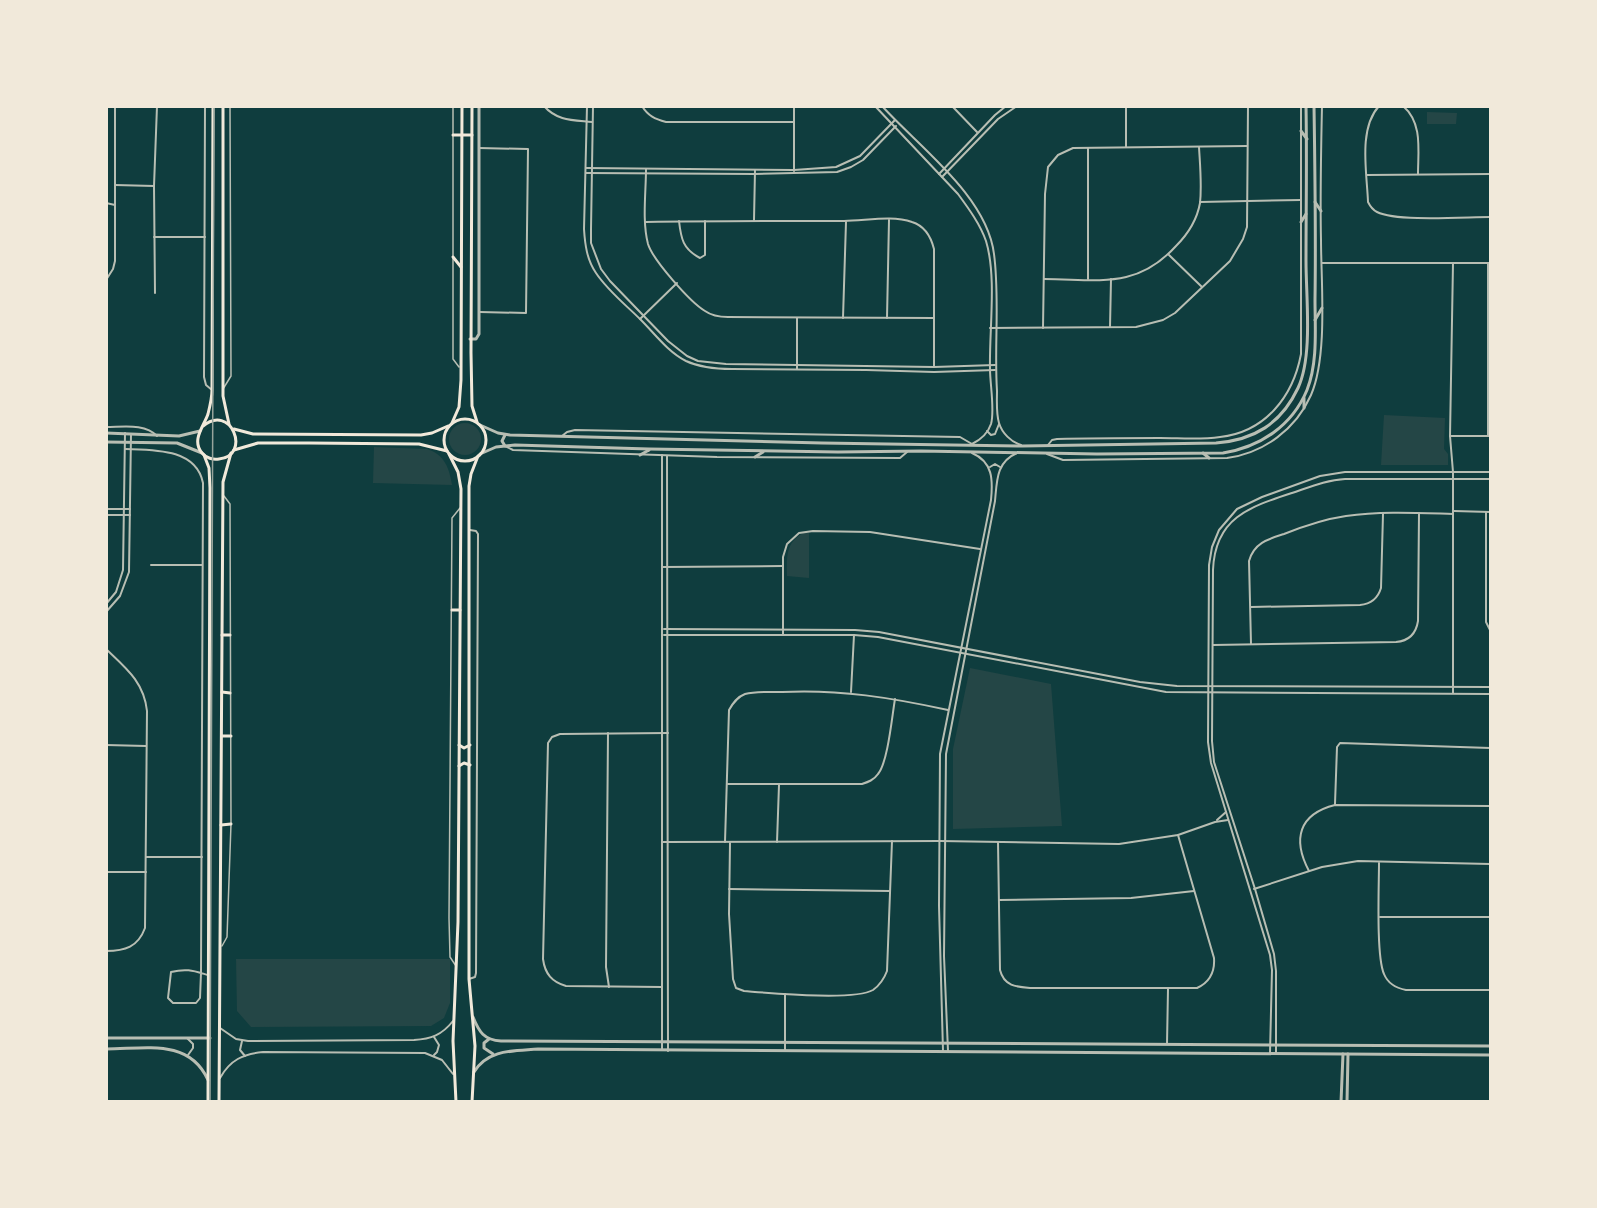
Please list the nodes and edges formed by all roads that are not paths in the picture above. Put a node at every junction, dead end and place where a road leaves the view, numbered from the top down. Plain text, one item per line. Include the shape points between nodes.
1 (115, 106) edge
2 (157, 106) edge
3 (206, 106) edge
4 (213, 106) edge
5 (224, 106) edge
6 (230, 106) edge
7 (453, 106) edge
8 (462, 106) edge
9 (472, 106) edge
10 (479, 106) edge
11 (544, 106) edge
12 (586, 106) edge
13 (592, 106) edge
14 (642, 106) edge
15 (794, 106) edge
16 (875, 106) edge
17 (882, 106) edge
18 (952, 106) edge
19 (1006, 106) edge
20 (1017, 106) edge
21 (1126, 106) edge
22 (1248, 106) edge
23 (1301, 106) edge
24 (1306, 106) edge
25 (1314, 106) edge
26 (1322, 106) edge
27 (1379, 106) edge
28 (1403, 106) edge
29 (895, 120) junction
30 (586, 122) junction
31 (592, 122) junction
32 (794, 122) junction
33 (891, 123) junction
34 (899, 124) junction
35 (896, 127) junction
36 (1301, 131) junction
37 (978, 133) junction
38 (453, 135) junction
39 (462, 135) junction
40 (472, 135) junction
41 (981, 136) junction
42 (1307, 139) junction
43 (1247, 146) junction
44 (1126, 147) junction
45 (1199, 147) junction
46 (479, 148) junction
47 (1088, 148) junction
48 (206, 162) junction
49 (213, 162) junction
50 (1307, 162) junction
51 (1315, 162) junction
52 (586, 168) junction
53 (592, 168) junction
54 (646, 169) junction
55 (943, 169) junction
56 (755, 170) junction
57 (794, 172) junction
58 (946, 172) junction
59 (586, 173) junction
60 (591, 173) junction
61 (646, 174) junction
62 (755, 174) junction
63 (939, 174) junction
64 (1418, 174) junction
65 (1491, 174) edge
66 (1367, 175) junction
67 (942, 177) junction
68 (1307, 178) junction
69 (1315, 179) junction
70 (115, 184) junction
71 (154, 186) junction
72 (472, 193) junction
73 (479, 198) junction
74 (1301, 200) junction
75 (1247, 201) junction
76 (1315, 201) junction
77 (1200, 202) junction
78 (106, 203) edge
79 (115, 204) junction
80 (1321, 211) junction
81 (1307, 213) junction
82 (1491, 217) edge
83 (754, 220) junction
84 (889, 220) junction
85 (679, 221) junction
86 (705, 221) junction
87 (846, 221) junction
88 (646, 222) junction
89 (1301, 222) junction
90 (154, 237) junction
91 (206, 237) junction
92 (1169, 255) junction
93 (453, 257) junction
94 (1321, 263) junction
95 (1453, 263) junction
96 (1490, 263) edge
97 (461, 268) junction
98 (601, 269) junction
99 (596, 273) junction
100 (1044, 279) junction
101 (1088, 279) junction
102 (1111, 279) junction
103 (106, 280) edge
104 (677, 283) junction
105 (1203, 287) junction
106 (1300, 292) junction
107 (155, 293) dead end
108 (1489, 298) edge
109 (1307, 299) junction
110 (634, 306) junction
111 (1322, 308) junction
112 (630, 309) junction
113 (479, 312) junction
114 (644, 316) junction
115 (797, 318) junction
116 (843, 318) junction
117 (887, 318) junction
118 (934, 318) junction
119 (640, 320) junction
120 (1315, 321) junction
121 (1110, 327) junction
122 (990, 328) junction
123 (996, 328) junction
124 (1043, 328) junction
125 (1489, 331) edge
126 (470, 339) junction
127 (471, 353) junction
128 (461, 354) junction
129 (710, 364) junction
130 (797, 364) junction
131 (990, 365) junction
132 (996, 365) junction
133 (934, 367) junction
134 (461, 368) junction
135 (710, 368) junction
136 (797, 369) junction
137 (990, 370) junction
138 (995, 370) junction
139 (934, 372) junction
140 (212, 390) junction
141 (223, 390) junction
142 (1304, 395) junction
143 (1304, 408) junction
144 (450, 424) junction
145 (478, 424) junction
146 (999, 424) junction
147 (106, 427) edge
148 (231, 427) junction
149 (201, 429) junction
150 (987, 431) junction
151 (106, 433) edge
152 (125, 434) junction
153 (131, 434) junction
154 (309, 434) junction
155 (507, 435) junction
156 (157, 436) junction
157 (1449, 436) junction
158 (1489, 436) edge
159 (561, 437) junction
160 (1210, 438) junction
161 (106, 442) edge
162 (125, 442) junction
163 (131, 442) junction
164 (309, 443) junction
165 (822, 443) junction
166 (838, 443) junction
167 (972, 444) junction
168 (1087, 444) junction
169 (1105, 444) junction
170 (1216, 444) junction
171 (1048, 445) junction
172 (505, 446) junction
173 (1021, 446) junction
174 (125, 449) junction
175 (130, 450) junction
176 (649, 450) junction
177 (232, 451) junction
178 (764, 451) junction
179 (820, 452) junction
180 (838, 452) junction
181 (907, 452) junction
182 (448, 453) junction
183 (972, 453) junction
184 (1017, 453) junction
185 (1203, 453) junction
186 (203, 454) junction
187 (1047, 454) junction
188 (1088, 454) junction
189 (1105, 454) junction
190 (479, 455) junction
191 (640, 455) junction
192 (662, 456) junction
193 (667, 456) junction
194 (754, 457) junction
195 (1209, 458) junction
196 (1000, 467) junction
197 (989, 468) junction
198 (1345, 472) junction
199 (1453, 472) junction
200 (1491, 472) edge
201 (1346, 479) junction
202 (1453, 479) junction
203 (1491, 479) edge
204 (210, 488) junction
205 (203, 489) junction
206 (223, 494) junction
207 (993, 501) junction
208 (461, 507) junction
209 (106, 509) edge
210 (124, 509) junction
211 (130, 509) junction
212 (1237, 509) junction
213 (1453, 512) junction
214 (1486, 512) junction
215 (1491, 512) edge
216 (1419, 513) junction
217 (1240, 514) junction
218 (1383, 514) junction
219 (106, 515) edge
220 (124, 515) junction
221 (130, 515) junction
222 (665, 516) junction
223 (471, 530) junction
224 (980, 549) junction
225 (151, 565) dead end
226 (203, 565) junction
227 (783, 566) junction
228 (663, 567) junction
229 (668, 567) junction
230 (106, 604) edge
231 (1250, 607) junction
232 (452, 610) junction
233 (460, 610) junction
234 (106, 612) edge
235 (664, 629) junction
236 (668, 629) junction
237 (750, 629) junction
238 (783, 629) junction
239 (1491, 630) edge
240 (222, 635) junction
241 (230, 635) junction
242 (664, 635) junction
243 (669, 635) junction
244 (750, 635) junction
245 (783, 635) junction
246 (854, 635) junction
247 (1251, 644) junction
248 (1213, 645) junction
249 (961, 646) junction
250 (966, 648) junction
251 (106, 649) edge
252 (959, 653) junction
253 (964, 654) junction
254 (203, 668) junction
255 (210, 669) junction
256 (1208, 687) junction
257 (1213, 687) junction
258 (1452, 687) junction
259 (1491, 687) edge
260 (222, 693) junction
261 (230, 693) junction
262 (851, 693) junction
263 (1208, 693) junction
264 (1212, 693) junction
265 (1452, 693) junction
266 (1491, 694) edge
267 (895, 699) junction
268 (948, 710) junction
269 (608, 733) junction
270 (663, 734) junction
271 (668, 734) junction
272 (222, 736) junction
273 (231, 736) junction
274 (106, 745) edge
275 (459, 745) junction
276 (470, 745) junction
277 (147, 746) junction
278 (1491, 748) edge
279 (470, 765) junction
280 (459, 766) junction
281 (727, 784) junction
282 (779, 784) junction
283 (1335, 805) junction
284 (1491, 807) edge
285 (1226, 812) junction
286 (1228, 820) junction
287 (1215, 822) junction
288 (231, 824) junction
289 (221, 825) junction
290 (1178, 835) junction
291 (892, 841) junction
292 (940, 841) junction
293 (663, 842) junction
294 (668, 842) junction
295 (725, 842) junction
296 (730, 842) junction
297 (777, 842) junction
298 (945, 842) junction
299 (998, 842) junction
300 (202, 849) junction
301 (210, 849) junction
302 (146, 857) junction
303 (202, 857) junction
304 (1379, 861) junction
305 (1491, 864) edge
306 (1309, 871) junction
307 (106, 872) edge
308 (146, 872) junction
309 (729, 889) junction
310 (1255, 889) junction
311 (1251, 890) junction
312 (891, 891) junction
313 (1194, 891) junction
314 (999, 900) junction
315 (1380, 916) junction
316 (1491, 917) edge
317 (221, 947) junction
318 (106, 951) edge
319 (458, 967) junction
320 (201, 973) junction
321 (210, 975) junction
322 (469, 979) junction
323 (609, 987) junction
324 (663, 987) junction
325 (1168, 989) junction
326 (1491, 990) edge
327 (785, 993) junction
328 (472, 1015) junction
329 (456, 1016) junction
330 (220, 1028) junction
331 (433, 1037) junction
332 (106, 1038) edge
333 (187, 1038) junction
334 (210, 1038) junction
335 (489, 1039) junction
336 (242, 1041) junction
337 (663, 1042) junction
338 (668, 1042) junction
339 (785, 1043) junction
340 (1167, 1044) junction
341 (1271, 1044) junction
342 (943, 1045) junction
343 (948, 1045) junction
344 (1276, 1045) junction
345 (1491, 1046) edge
346 (106, 1049) edge
347 (662, 1050) junction
348 (668, 1051) junction
349 (785, 1051) junction
350 (943, 1052) junction
351 (948, 1052) junction
352 (1270, 1053) junction
353 (1276, 1053) junction
354 (188, 1054) junction
355 (494, 1054) junction
356 (1343, 1054) junction
357 (1348, 1054) junction
358 (1491, 1054) edge
359 (434, 1055) junction
360 (245, 1056) junction
361 (473, 1074) junction
362 (456, 1080) junction
363 (219, 1081) junction
364 (209, 1084) junction
365 (208, 1101) edge
366 (219, 1101) edge
367 (456, 1101) edge
368 (472, 1101) edge
369 (1341, 1101) edge
370 (1347, 1101) edge

1 - 70 street
2 - 71 street
3 - 48 street
4 - 49 main road
5 - 141 main road
6 - 141 lane via 231,376
7 - 38 lane
8 - 39 main road
9 - 40 main road
10 - 46 street
11 - 30 street via 563,120
12 - 30 street
13 - 31 street
14 - 32 street via 648,115 666,122
15 - 32 street
16 - 33 street
17 - 29 street
18 - 37 street
19 - 37 street
20 - 41 street
21 - 44 street
22 - 43 street
23 - 36 street
24 - 42 street
25 - 51 street
26 - 80 street
27 - 66 street via 1367,125
28 - 64 street via 1416,124
29 - 33 street
29 - 34 street
30 - 31 street
30 - 52 street
31 - 53 street
32 - 57 street
33 - 35 street
33 - 57 street via 849,163
34 - 35 street
34 - 55 street
35 - 57 street via 851,167 837,172
35 - 63 street
36 - 42 street
36 - 74 street
37 - 41 street
37 - 55 street
38 - 39 main road
38 - 93 lane
39 - 40 main road
39 - 97 main road
40 - 72 main road
41 - 58 street
42 - 50 street
43 - 45 street
43 - 75 street
44 - 45 street
44 - 47 street
45 - 77 street
46 - 73 street
46 - 113 street via 528,149 526,313
47 - 100 street via 1065,150 1047,167
47 - 101 street
48 - 49 main road
48 - 91 street
49 - 140 main road
50 - 51 street
50 - 68 street
51 - 69 street
52 - 53 street
52 - 59 street
53 - 54 street
53 - 60 street
54 - 56 street
54 - 61 street
55 - 58 street
55 - 63 street
56 - 57 street
56 - 62 street
57 - 62 street
58 - 67 street
58 - 123 street via 975,206 991,238
59 - 60 street
59 - 99 street via 585,244
60 - 61 street
60 - 98 street via 591,243
61 - 62 street
61 - 88 street
62 - 83 street
63 - 67 street
64 - 65 street
64 - 66 street
66 - 82 street via 1368,202 1379,213 1395,217
67 - 122 street via 970,210 986,240 991,282
68 - 69 street
68 - 81 street
69 - 76 street
70 - 71 street
70 - 79 street
71 - 90 street
72 - 73 main road
72 - 126 main road
73 - 113 street
74 - 75 street
74 - 89 street
75 - 77 street
75 - 105 street via 1246,227 1238,251
76 - 80 street
76 - 120 street
77 - 92 street via 1192,226
78 - 79 street
79 - 103 street via 115,261
80 - 94 street
81 - 89 street
81 - 109 street
83 - 86 street
83 - 87 street
84 - 87 street
84 - 117 street
84 - 118 street via 914,222 931,238
85 - 86 street
85 - 86 street via 684,246 700,258 705,255
85 - 88 street
87 - 116 street
88 - 104 street via 653,256
89 - 106 street
90 - 91 street
90 - 107 street
91 - 140 street via 204,381
92 - 102 street via 1136,276
92 - 105 street
93 - 97 main road
93 - 134 lane via 453,359
94 - 95 street
94 - 111 street
95 - 96 street
95 - 157 street
96 - 108 street
97 - 128 main road
98 - 99 street
98 - 110 street
99 - 112 street
100 - 101 street
100 - 124 street
101 - 102 street
102 - 121 street
104 - 114 street
104 - 115 street via 703,310 719,317
105 - 121 street via 1163,320 1136,327
106 - 109 street
106 - 160 street via 1301,354 1285,398 1276,410 1251,428
108 - 125 street
109 - 170 street via 1304,370 1291,401 1280,415 1253,435 1237,442
110 - 112 street
110 - 114 street
111 - 120 street
111 - 143 street via 1319,367
112 - 119 street
113 - 126 street via 478,336
114 - 119 street
114 - 129 street via 677,349
115 - 116 street
115 - 130 street
116 - 117 street
117 - 118 street
118 - 133 street
119 - 135 street via 674,353
120 - 142 street via 1312,372
121 - 124 street
122 - 123 street
122 - 131 street
123 - 124 street
123 - 132 street
125 - 158 street
126 - 127 main road
127 - 128 main road
127 - 145 main road via 472,406
128 - 134 main road
129 - 130 street
129 - 135 street
130 - 133 street
130 - 136 street
131 - 132 street
131 - 133 street
131 - 137 street
132 - 138 street
133 - 139 street
134 - 144 main road via 460,402
135 - 136 street
136 - 139 street
137 - 138 street
137 - 139 street
137 - 150 street via 992,420
138 - 146 street
140 - 149 main road
141 - 148 main road
142 - 143 street
142 - 185 street via 1287,422 1256,444 1239,450
143 - 195 street via 1280,435 1259,449 1235,457
144 - 145 main road via 464,419
144 - 154 main road via 421,435
144 - 182 main road via 443,441
145 - 155 street
145 - 190 main road via 486,437
146 - 150 street via 995,434
146 - 173 street
147 - 156 street via 143,427
148 - 149 main road via 218,420
148 - 154 main road via 253,434
148 - 177 main road via 236,441
149 - 156 street via 179,436
149 - 186 main road via 197,442
150 - 167 street
151 - 152 street
152 - 153 street
152 - 162 street
153 - 156 street
153 - 163 street
154 - 164 main road
155 - 159 street
155 - 172 street via 502,441
157 - 158 street
157 - 199 street
159 - 165 street
159 - 167 street via 578,430 960,437
160 - 170 street
160 - 171 street via 1058,439
161 - 162 street
162 - 163 street
162 - 174 street
163 - 175 street
163 - 186 street via 177,443
164 - 177 main road via 258,443
164 - 182 main road via 419,444
165 - 166 street
165 - 179 street
166 - 167 street
166 - 180 street
167 - 173 street
168 - 169 street
168 - 171 street
168 - 188 street
169 - 170 street
169 - 189 street
171 - 173 street
172 - 176 street
172 - 190 street
172 - 191 street via 513,450
174 - 175 street
174 - 210 street
175 - 205 street via 172,453 187,459 200,473
175 - 211 street
176 - 178 street
176 - 191 street
177 - 186 main road via 220,459
177 - 206 main road
178 - 179 street
178 - 194 street
179 - 180 street
180 - 181 street
181 - 183 street
181 - 194 street via 900,458
182 - 190 main road via 463,461
182 - 208 main road via 460,479
183 - 184 street
183 - 197 street
184 - 187 street
184 - 196 street
185 - 189 street
185 - 195 street
186 - 204 main road via 209,468
187 - 188 street
187 - 195 street via 1064,460
188 - 189 street
190 - 223 main road via 470,480
191 - 192 street
192 - 193 street
192 - 222 street
193 - 194 street
193 - 222 street
196 - 197 street via 995,464
196 - 207 street
197 - 207 street
198 - 199 street
198 - 201 street
198 - 212 street via 1320,476
199 - 200 street
199 - 202 street
201 - 202 street
201 - 217 street via 1300,490
202 - 203 street
202 - 213 street
204 - 205 main road
204 - 255 main road
205 - 226 street
206 - 240 main road
206 - 241 lane via 230,504
207 - 224 street
207 - 250 street
208 - 232 lane via 452,518
208 - 233 main road
209 - 210 street
210 - 211 street
210 - 220 street
211 - 221 street
212 - 217 street
212 - 256 street via 1219,530 1210,556
213 - 214 street
213 - 216 street
213 - 258 street
214 - 215 street
214 - 239 street via 1486,622
216 - 218 street
216 - 247 street via 1418,621 1411,636 1396,642
217 - 248 street via 1223,533 1214,556
218 - 231 street via 1339,517 1260,544 1249,561
218 - 231 street via 1382,584 1375,599 1360,605
219 - 220 street
220 - 221 street
220 - 230 street via 123,570 116,592
221 - 234 street via 129,572 120,596
222 - 228 street
222 - 229 street
223 - 276 main road
223 - 322 street via 478,534 478,557 476,973
224 - 227 street via 870,532 813,531 799,533 790,540
224 - 249 street
225 - 226 street
226 - 254 street
227 - 229 street
227 - 238 street
228 - 229 street
228 - 235 street
229 - 236 street
231 - 247 street
232 - 233 main road
232 - 319 lane via 450,950 451,960
233 - 275 main road
235 - 236 street
235 - 242 street
236 - 237 street
236 - 243 street
237 - 238 street
237 - 244 street
238 - 245 street
238 - 249 street via 879,632
240 - 241 main road
240 - 260 main road
241 - 261 lane
242 - 243 street
242 - 270 street
243 - 244 street
243 - 271 street
244 - 245 street
245 - 246 street
246 - 252 street
246 - 262 street
247 - 248 street
248 - 257 street
249 - 250 street
249 - 252 street
250 - 253 street
250 - 256 street via 1140,682
251 - 277 street via 132,673 143,691
252 - 253 street
252 - 268 street
253 - 263 street via 1132,687
253 - 298 street via 946,754
254 - 255 main road
254 - 300 street
255 - 301 main road
256 - 257 street
256 - 263 street
257 - 258 street
257 - 264 street
258 - 259 street
258 - 265 street
260 - 261 main road
260 - 272 main road
261 - 273 lane
262 - 267 street
262 - 281 street via 792,691 752,693 738,698 729,710
263 - 264 street
263 - 285 street via 1211,763
264 - 265 street
264 - 310 street via 1214,762
265 - 266 street
267 - 268 street
267 - 282 street via 882,768 874,779 862,784
268 - 292 street via 940,754
269 - 270 street
269 - 323 street
269 - 323 street via 560,734 548,743 543,959 547,973 559,984
270 - 271 street
270 - 293 street
271 - 294 street
272 - 273 main road
272 - 289 main road
273 - 288 lane
274 - 277 street
275 - 276 main road
275 - 280 main road
276 - 279 main road
277 - 302 street
278 - 283 street via 1340,743
279 - 280 main road
279 - 322 main road
280 - 319 main road
281 - 282 street
281 - 295 street
282 - 297 street
283 - 284 street
283 - 306 street via 1310,816 1299,837
285 - 286 street
285 - 287 street
286 - 287 street
286 - 311 street
287 - 290 street
288 - 289 main road
288 - 317 lane via 227,937
289 - 317 main road
290 - 299 street via 1119,844
290 - 313 street
291 - 292 street
291 - 297 street
291 - 312 street
292 - 298 street
292 - 342 street
293 - 294 street
293 - 324 street
294 - 295 street
294 - 338 street
295 - 296 street
296 - 297 street
296 - 309 street
298 - 299 street
298 - 343 street
299 - 314 street
300 - 301 main road
300 - 303 street
301 - 321 main road
302 - 303 street
302 - 308 street
303 - 320 street
304 - 305 street
304 - 306 street via 1342,863
304 - 315 street
306 - 310 street
307 - 308 street
308 - 318 street via 146,920 142,935 130,948
309 - 312 street
309 - 327 street via 736,988 744,992
310 - 311 street
310 - 344 street via 1274,954
311 - 341 street via 1272,970
312 - 327 street via 888,958 879,986 859,994
313 - 314 street via 1131,898
313 - 325 street via 1214,958 1213,973 1200,987
314 - 325 street via 1000,970 1012,986
315 - 316 street
315 - 326 street via 1383,972 1397,988
317 - 330 main road
319 - 329 main road
320 - 320 street via 200,998 196,1003 170,1001 170,974 174,970 193,969
320 - 321 street
321 - 334 main road
322 - 328 main road
323 - 324 street
324 - 337 street
325 - 340 street
327 - 339 street
328 - 335 street via 478,1030
328 - 361 main road
329 - 331 street
329 - 362 main road
330 - 336 street
330 - 363 main road
331 - 336 street
331 - 359 street via 439,1045
332 - 333 street
333 - 334 street
333 - 354 street via 193,1044
334 - 364 main road
335 - 337 street
335 - 355 street via 484,1048
336 - 360 street via 240,1050
337 - 338 street
337 - 347 street
338 - 339 street
338 - 348 street
339 - 342 street
339 - 349 street
340 - 341 street
340 - 343 street
341 - 344 street
341 - 352 street
342 - 343 street
342 - 350 street
343 - 351 street
344 - 345 street
344 - 353 street
346 - 354 street via 173,1049
347 - 348 street
347 - 355 street via 538,1049
348 - 349 street
349 - 350 street
350 - 351 street
351 - 352 street
352 - 353 street
353 - 356 street
354 - 364 street
355 - 361 street
356 - 357 street
356 - 369 street
357 - 358 street
357 - 370 street
359 - 360 street via 263,1052
359 - 362 street via 449,1067
360 - 363 street via 233,1061
361 - 368 main road
362 - 367 main road
363 - 366 main road
364 - 365 main road

